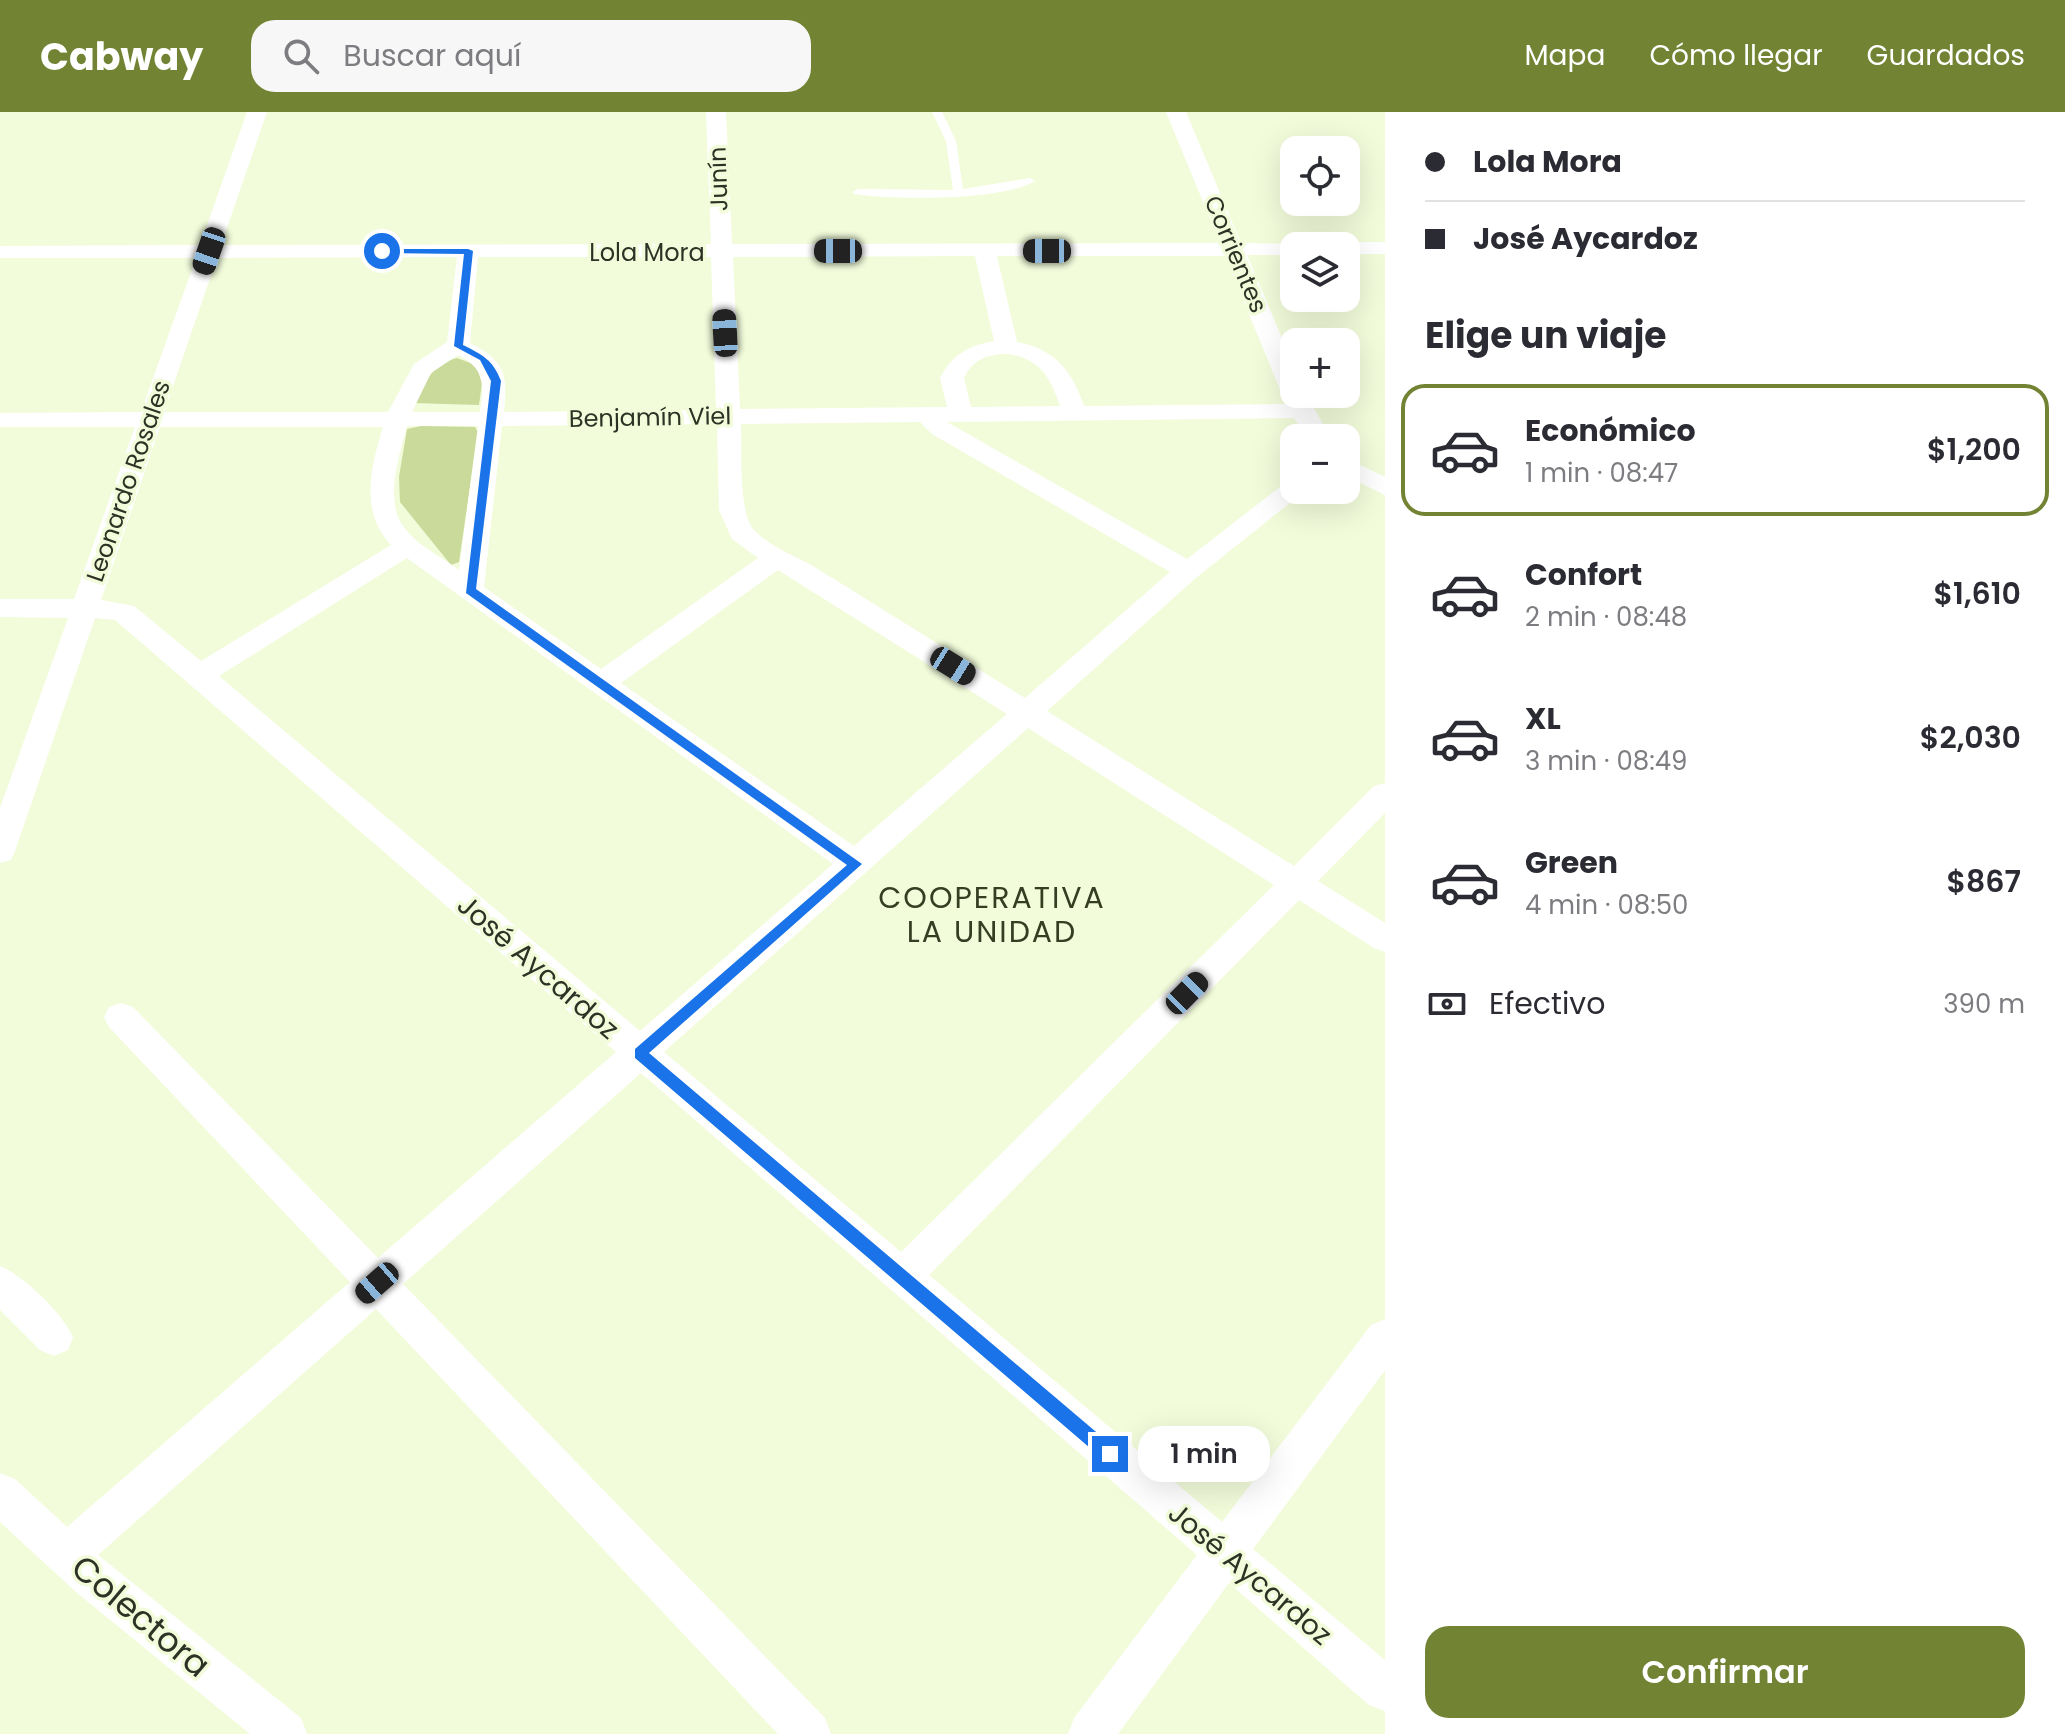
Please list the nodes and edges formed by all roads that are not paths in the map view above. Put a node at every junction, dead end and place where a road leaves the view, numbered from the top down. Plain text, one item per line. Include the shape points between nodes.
1 (257, 112) edge
2 (716, 112) edge
3 (937, 112) edge
4 (1176, 112) edge
5 (1030, 181) dead end
6 (858, 192) dead end
7 (959, 194) junction
8 (1360, 248) edge
9 (1385, 248) edge
10 (1280, 249) edge
11 (1234, 250) junction
12 (209, 251) junction
13 (468, 251) junction
14 (985, 251) junction
15 (0, 252) edge
16 (721, 252) junction
17 (458, 346) junction
18 (1007, 347) junction
19 (1301, 411) junction
20 (1074, 412) junction
21 (960, 413) junction
22 (729, 415) junction
23 (927, 415) junction
24 (150, 418) junction
25 (398, 418) junction
26 (492, 419) junction
27 (0, 420) edge
28 (1310, 424) edge
29 (1360, 474) edge
30 (1385, 487) edge
31 (1280, 500) edge
32 (408, 546) junction
33 (776, 558) junction
34 (1188, 571) junction
35 (470, 590) junction
36 (0, 608) edge
37 (84, 608) junction
38 (199, 675) junction
39 (599, 684) junction
40 (1028, 713) junction
41 (1385, 794) edge
42 (0, 851) edge
43 (856, 864) junction
44 (1296, 883) junction
45 (1385, 939) edge
46 (121, 1017) dead end
47 (640, 1053) junction
48 (902, 1277) junction
49 (377, 1283) junction
50 (0, 1284) edge
51 (54, 1337) dead end
52 (1385, 1338) edge
53 (0, 1494) edge
54 (1225, 1552) junction
55 (67, 1555) junction
56 (1385, 1689) edge
57 (285, 1734) edge
58 (809, 1734) edge
59 (1090, 1734) edge

1 - 12 street, Leonardo Rosales
2 - 16 street, Junín
3 - 7 lane via 951,141
4 - 11 street, Corrientes
5 - 7 lane
6 - 7 lane
8 - 9 street
10 - 11 street, Lola Mora
11 - 14 street, Lola Mora
11 - 19 street, Corrientes
12 - 13 street, Lola Mora
12 - 15 street, Lola Mora
12 - 24 street, Leonardo Rosales
13 - 16 street, Lola Mora
13 - 17 street
14 - 16 street, Lola Mora
14 - 18 street
16 - 22 street, Junín
17 - 25 street via 423,368
17 - 26 street via 491,367 496,381
18 - 20 street via 1035,353 1051,364
18 - 21 street via 978,352 961,362 952,378
19 - 20 street, Benjamín Viel
19 - 28 street, Corrientes
20 - 21 street, Benjamín Viel
21 - 23 street, Benjamín Viel
22 - 23 street, Benjamín Viel
22 - 26 street, Benjamín Viel
22 - 33 street, Junín via 732,510 741,533
23 - 34 street via 941,429
24 - 25 street, Benjamín Viel
24 - 27 street, Benjamín Viel
24 - 37 street, Leonardo Rosales
25 - 26 street, Benjamín Viel
25 - 32 street via 390,437 385,517
26 - 35 street
29 - 30 street
31 - 34 street
32 - 35 street
32 - 38 street
33 - 39 street
33 - 40 street
34 - 40 street
35 - 39 street
36 - 37 street, José Aycardoz
37 - 38 street, José Aycardoz via 124,613
37 - 42 street, Leonardo Rosales
38 - 47 street, José Aycardoz
39 - 43 street
40 - 43 street
40 - 44 street
41 - 44 street
43 - 47 street
44 - 45 street
44 - 48 street
46 - 49 street
47 - 48 street, José Aycardoz
47 - 49 street
48 - 54 street, José Aycardoz
49 - 55 street
49 - 58 street
50 - 51 street
52 - 54 street
53 - 55 street, Colectora
54 - 56 street, José Aycardoz
54 - 59 street
55 - 57 street, Colectora

